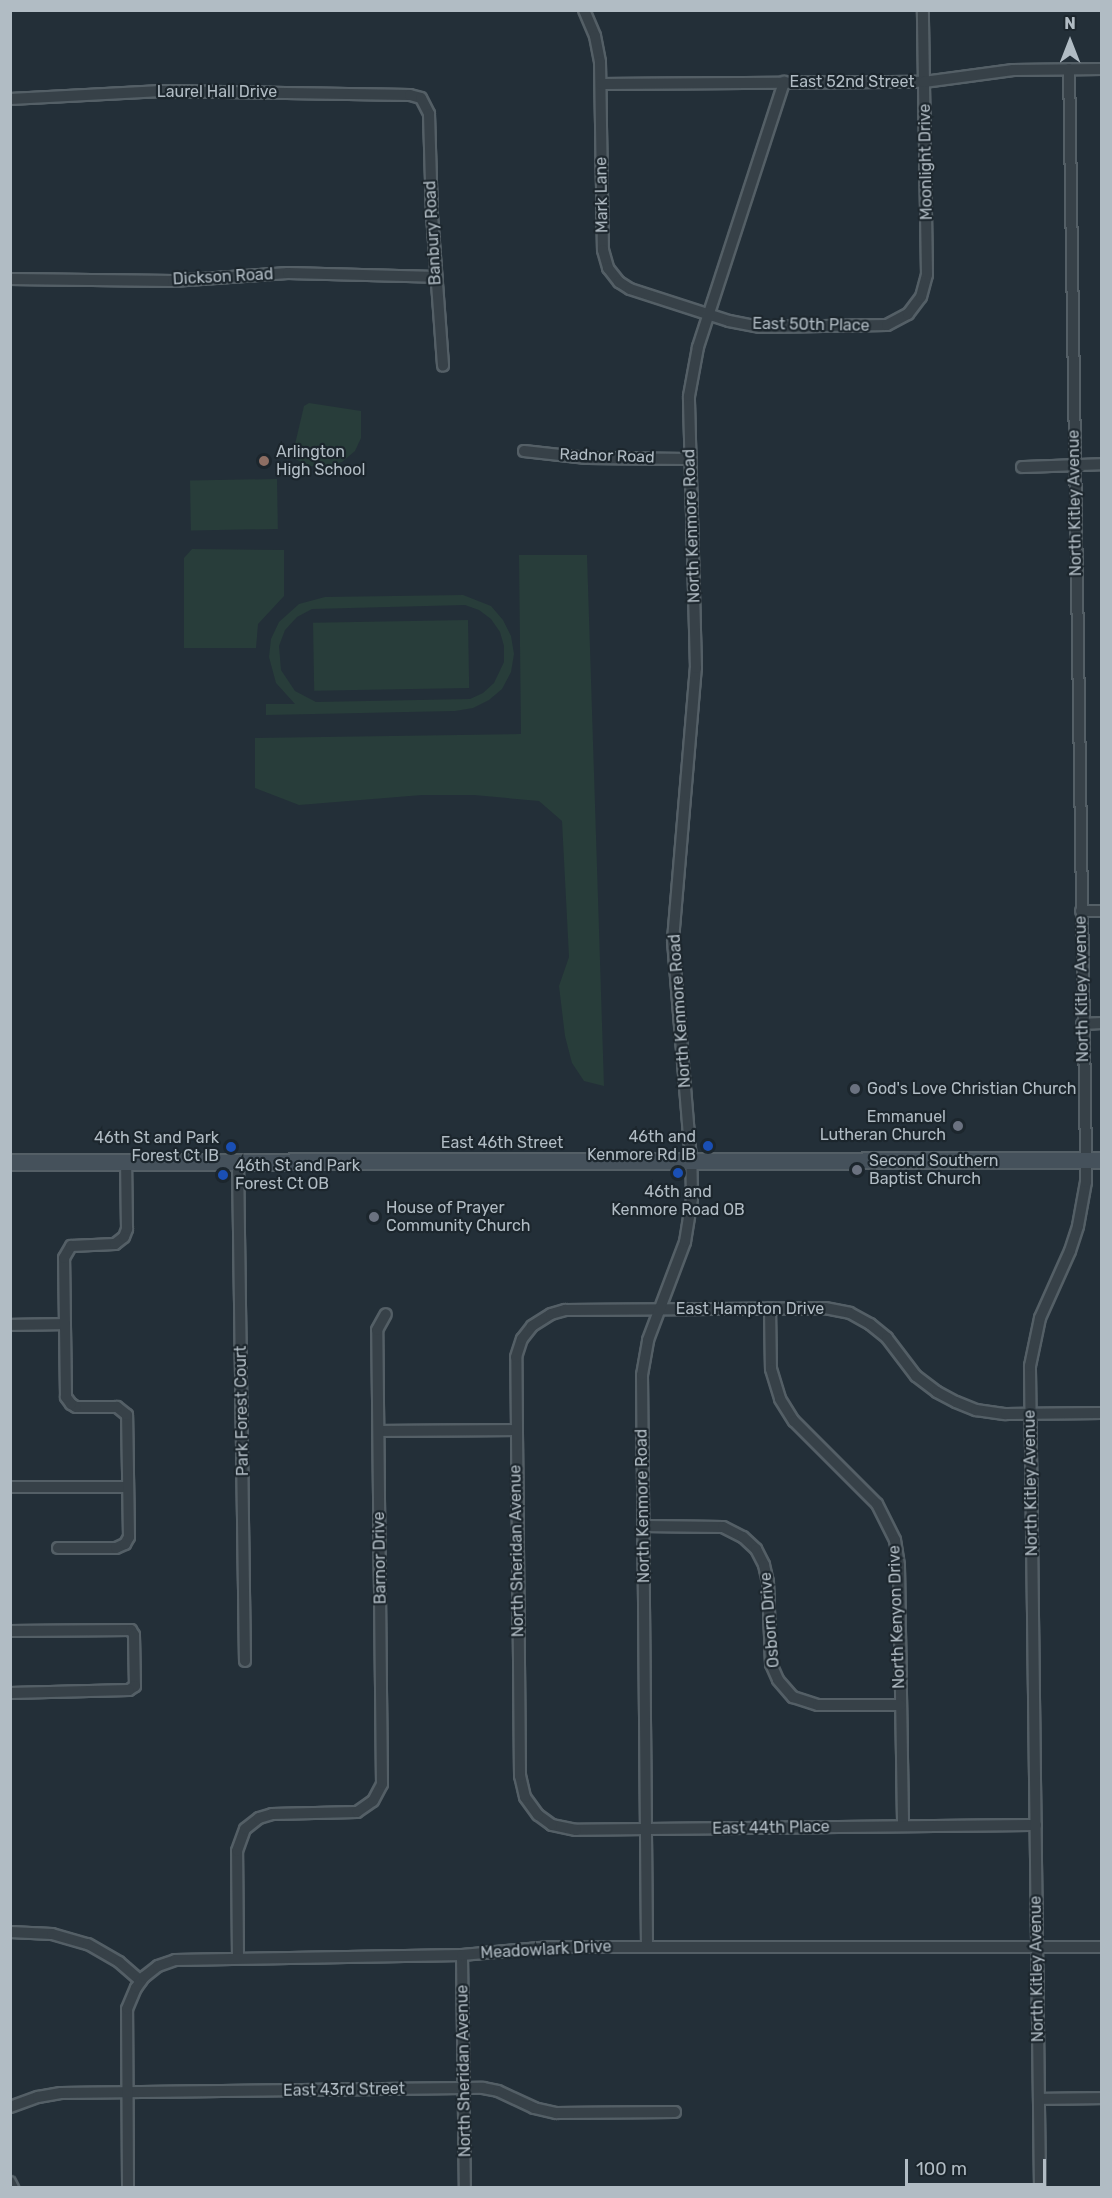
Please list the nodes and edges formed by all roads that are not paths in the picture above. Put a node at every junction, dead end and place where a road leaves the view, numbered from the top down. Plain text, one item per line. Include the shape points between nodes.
1 (584, 10) edge
2 (923, 10) edge
3 (1069, 69) junction
4 (1101, 69) edge
5 (924, 81) junction
6 (784, 82) junction
7 (601, 84) junction
8 (10, 99) edge
9 (423, 100) joint
10 (436, 277) junction
11 (10, 279) edge
12 (911, 310) joint
13 (708, 314) junction
14 (443, 366) dead end
15 (524, 451) dead end
16 (690, 459) junction
17 (1101, 464) edge
18 (1075, 465) junction
19 (1022, 467) dead end
20 (1081, 911) junction
21 (1101, 911) edge
22 (1101, 1023) edge
23 (1082, 1024) junction
24 (691, 1160) junction
25 (1094, 1160) edge
26 (126, 1161) junction
27 (238, 1161) junction
28 (10, 1162) edge
29 (770, 1308) junction
30 (659, 1309) junction
31 (386, 1314) dead end
32 (543, 1318) joint
33 (65, 1324) junction
34 (10, 1325) edge
35 (1101, 1413) edge
36 (1030, 1414) junction
37 (516, 1430) junction
38 (379, 1431) junction
39 (10, 1487) edge
40 (128, 1487) junction
41 (643, 1526) junction
42 (58, 1548) dead end
43 (10, 1631) edge
44 (245, 1661) dead end
45 (10, 1693) edge
46 (901, 1705) junction
47 (524, 1793) joint
48 (1036, 1825) junction
49 (903, 1826) junction
50 (646, 1830) junction
51 (10, 1932) edge
52 (647, 1947) junction
53 (1101, 1947) edge
54 (1037, 1948) junction
55 (462, 1955) junction
56 (238, 1958) junction
57 (141, 1981) junction
58 (464, 2088) junction
59 (127, 2092) junction
60 (1101, 2098) edge
61 (1039, 2099) junction
62 (10, 2107) edge
63 (675, 2112) dead end
64 (10, 2182) edge
65 (13, 2187) edge
66 (128, 2187) edge
67 (465, 2187) edge
68 (1040, 2187) edge

1 - 7 street, Mark Lane via 596,41
2 - 5 street, Moonlight Drive
3 - 4 street, East 52nd Street
3 - 5 street, East 52nd Street via 1013,70
3 - 18 street, North Kitley Avenue
5 - 6 street, East 52nd Street
5 - 12 street, Moonlight Drive via 927,275 922,294
6 - 7 street, East 52nd Street
6 - 13 street, North Kenmore Road
7 - 13 street, Mark Lane via 603,250 608,268 630,290
8 - 9 street, Laurel Hall Drive via 162,91 410,94
9 - 10 street, Banbury Road via 429,114
10 - 11 street, Dickson Road via 288,273 173,280
10 - 14 street, Banbury Road
12 - 13 street, East 50th Place via 898,321 878,326 760,327
13 - 16 street, North Kenmore Road via 691,382
15 - 16 street, Radnor Road via 587,458
16 - 24 street, North Kenmore Road via 696,668 673,940
17 - 18 street
18 - 19 street
18 - 20 street, North Kitley Avenue
20 - 21 street
20 - 23 street, North Kitley Avenue
22 - 23 street
23 - 25 street, North Kitley Avenue
24 - 25 main road, East 46th Street
24 - 27 main road, East 46th Street
24 - 30 street, North Kenmore Road via 692,1198 687,1233
25 - 36 street, North Kitley Avenue via 1076,1234 1035,1335 1030,1366
26 - 27 main road, East 46th Street
26 - 28 main road, East 46th Street
26 - 33 street via 126,1233 115,1244 77,1244 66,1251
27 - 44 street, Park Forest Court
29 - 30 street, East Hampton Drive
29 - 36 street, East Hampton Drive via 825,1308 855,1315 882,1334 913,1373 940,1395 976,1410
29 - 46 street, North Kenyon Drive via 771,1369 784,1407 871,1497 892,1531 898,1557
30 - 32 street, East Hampton Drive via 565,1310
30 - 41 street, North Kenmore Road via 646,1344 642,1375
31 - 38 street, Barnor Drive via 377,1330
32 - 37 street, North Sheridan Avenue via 526,1332 516,1358
33 - 34 street
33 - 40 street via 67,1399 76,1407 117,1407 125,1412
35 - 36 street, East Hampton Drive
36 - 48 street, North Kitley Avenue
37 - 38 street
37 - 47 street, North Sheridan Avenue via 520,1776
38 - 56 street, Barnor Drive via 382,1779 373,1801 360,1810 347,1814 272,1814 249,1825 237,1851
39 - 40 street
40 - 42 street via 129,1534 125,1544 116,1548
41 - 46 street, Osborn Drive via 723,1527 756,1549 768,1582 772,1668 793,1697 818,1706
41 - 50 street, North Kenmore Road
43 - 45 street via 131,1629 135,1686 129,1690
46 - 49 street, North Kenyon Drive
47 - 50 street, East 44th Place via 538,1815 559,1828
48 - 49 street, East 44th Place
48 - 54 street, North Kitley Avenue
49 - 50 street, East 44th Place
50 - 52 street, North Kenmore Road
51 - 57 street via 52,1934 88,1944 112,1957
52 - 54 street, Meadowlark Drive
52 - 55 street, Meadowlark Drive via 550,1947
53 - 54 street, Meadowlark Drive
54 - 61 street, North Kitley Avenue
55 - 56 street, Meadowlark Drive
55 - 58 street, North Sheridan Avenue
56 - 57 street, Meadowlark Drive via 175,1960 159,1966
57 - 59 street via 127,2013
58 - 59 street, East 43rd Street
58 - 63 street, East 43rd Street via 498,2091 530,2107 556,2113
58 - 67 street, North Sheridan Avenue
59 - 62 street, East 43rd Street via 61,2093
59 - 66 street
60 - 61 street
61 - 68 street, North Kitley Avenue
64 - 65 street

